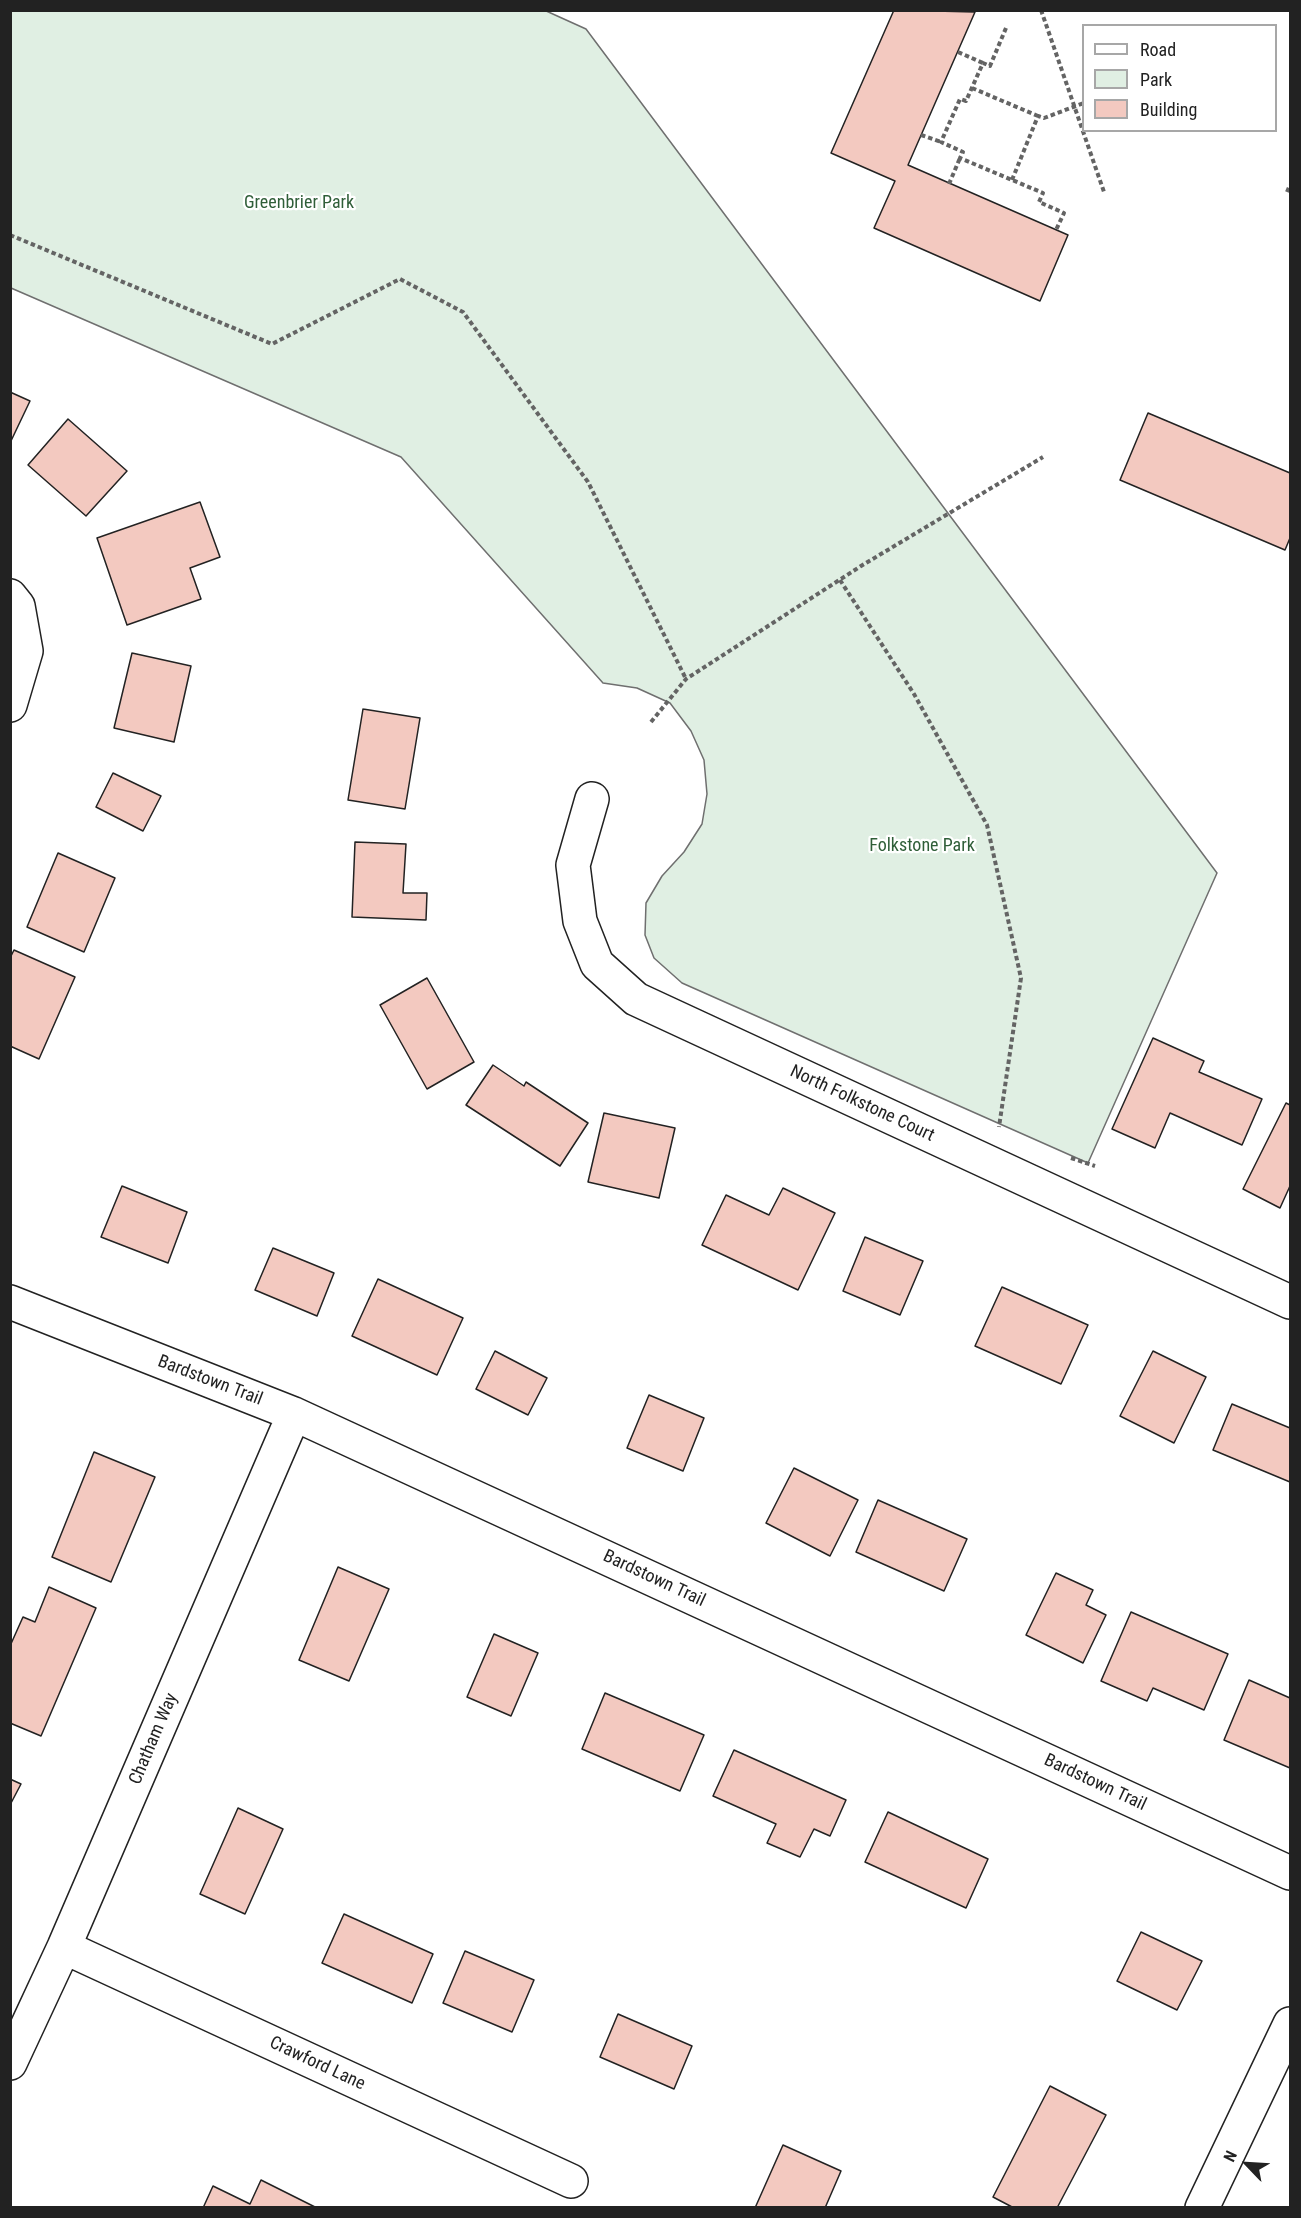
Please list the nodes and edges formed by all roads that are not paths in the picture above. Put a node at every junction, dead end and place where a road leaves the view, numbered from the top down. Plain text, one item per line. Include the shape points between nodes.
1 (10, 596) edge
2 (10, 705) edge
3 (592, 799) dead end
4 (10, 1302) edge
5 (1290, 1302) edge
6 (294, 1413) junction
7 (1290, 1873) edge
8 (64, 1947) junction
9 (1290, 2024) edge
10 (10, 2063) edge
11 (571, 2181) dead end
12 (1202, 2208) edge

1 - 2 street via 18,606 26,651
3 - 5 street, North Folkstone Court via 573,865 580,921 597,964 636,999
4 - 6 street, Bardstown Trail
6 - 7 street, Bardstown Trail
6 - 8 street, Chatham Way
8 - 10 street, Chatham Way
8 - 11 street, Crawford Lane
9 - 12 street

